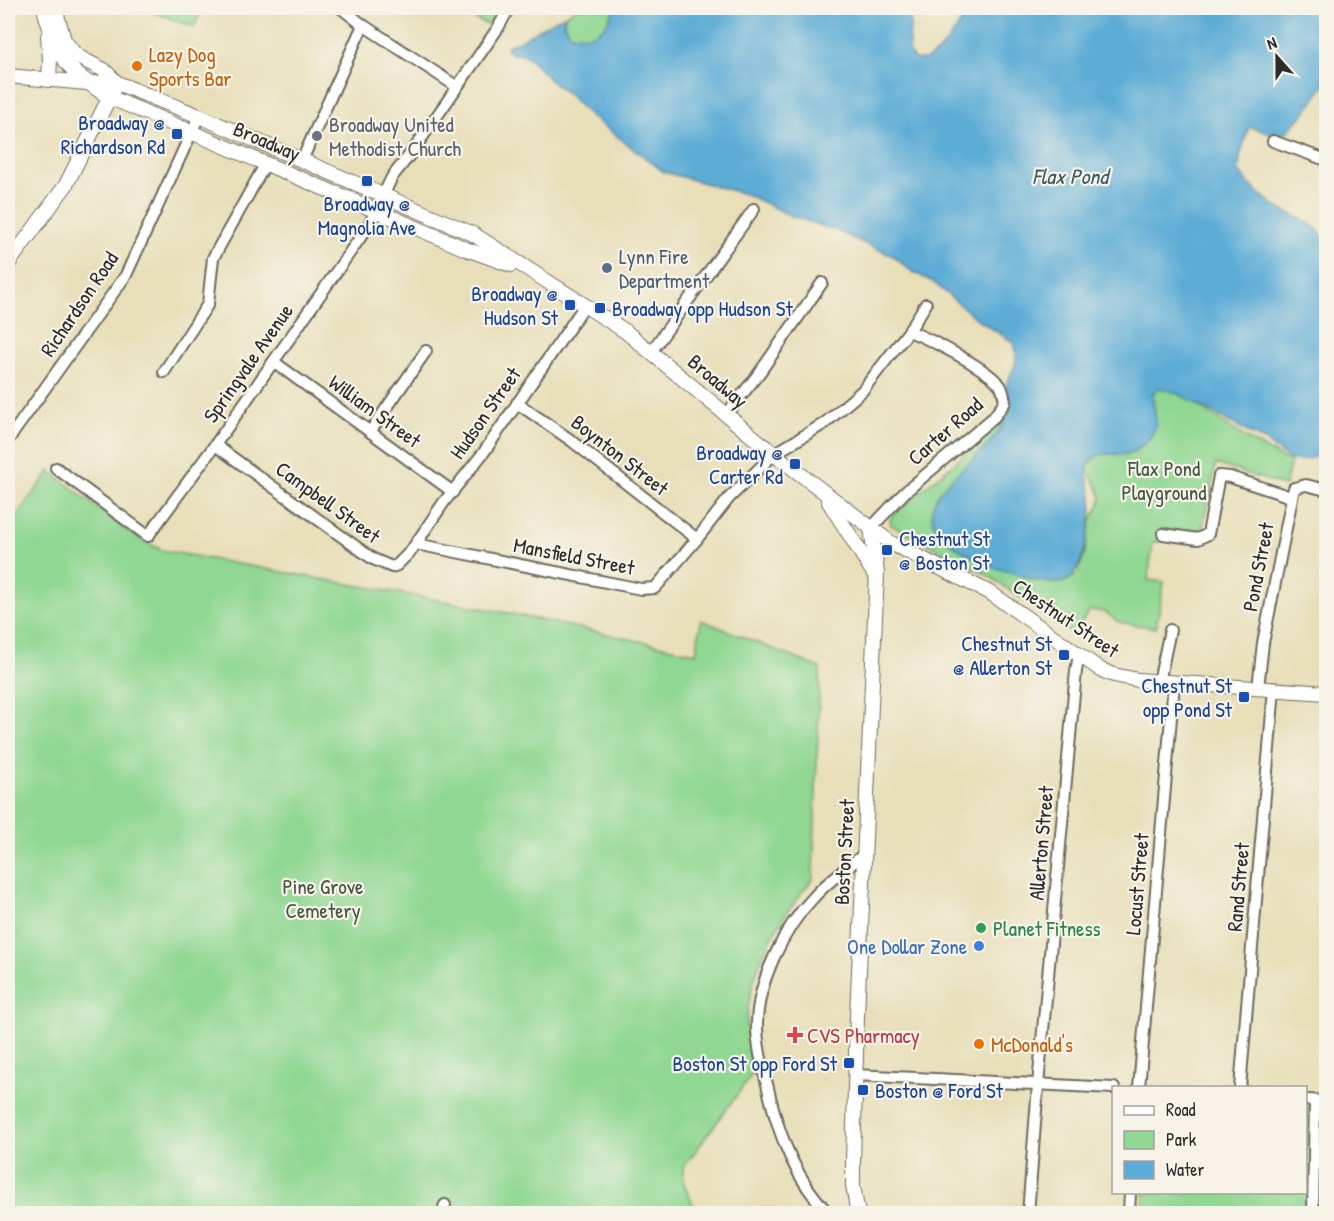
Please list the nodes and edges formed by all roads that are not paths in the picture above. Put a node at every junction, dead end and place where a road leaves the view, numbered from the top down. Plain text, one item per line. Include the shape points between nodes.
1 (341, 8) edge
2 (509, 8) edge
3 (48, 9) edge
4 (363, 25) junction
5 (8, 76) edge
6 (49, 80) junction
7 (87, 83) junction
8 (117, 83) junction
9 (456, 86) junction
10 (109, 97) junction
11 (199, 116) junction
12 (192, 132) junction
13 (1273, 141) dead end
14 (302, 160) junction
15 (1326, 160) edge
16 (266, 163) junction
17 (383, 195) junction
18 (754, 209) dead end
19 (376, 210) junction
20 (8, 264) edge
21 (534, 272) junction
22 (822, 283) dead end
23 (926, 304) dead end
24 (585, 305) junction
25 (909, 331) junction
26 (426, 351) dead end
27 (651, 352) junction
28 (274, 362) junction
29 (164, 372) dead end
30 (517, 403) junction
31 (726, 415) junction
32 (370, 432) junction
33 (8, 440) edge
34 (215, 445) junction
35 (774, 454) junction
36 (56, 468) dead end
37 (820, 489) junction
38 (1326, 490) edge
39 (453, 492) junction
40 (1291, 497) junction
41 (871, 528) junction
42 (1163, 534) dead end
43 (697, 539) junction
44 (416, 544) junction
45 (877, 579) junction
46 (1170, 630) dead end
47 (1079, 655) junction
48 (1159, 682) junction
49 (1174, 683) junction
50 (1258, 688) junction
51 (1274, 689) junction
52 (1326, 693) edge
53 (865, 854) junction
54 (855, 1075) junction
55 (1038, 1084) junction
56 (1139, 1086) edge
57 (1240, 1086) edge
58 (1112, 1088) edge
59 (1310, 1100) edge
60 (1326, 1101) edge
61 (1130, 1194) edge
62 (829, 1214) edge
63 (858, 1214) edge
64 (1028, 1214) edge
65 (1129, 1214) edge
66 (1314, 1214) edge

1 - 4 street
2 - 9 street, Springvale Avenue
3 - 6 main road
3 - 7 main road, Broadway via 60,55
3 - 8 main road, Broadway via 72,52 105,70
4 - 9 street
4 - 14 street
5 - 6 main road
6 - 7 main road
7 - 8 main road, Broadway
7 - 10 main road, Broadway
8 - 10 main road
8 - 11 main road, Broadway
9 - 17 street, Springvale Avenue
10 - 12 main road, Broadway
10 - 20 main road via 66,185
11 - 12 street, Richardson Road
11 - 14 main road, Broadway
12 - 16 main road, Broadway
12 - 33 street, Richardson Road via 126,275
13 - 15 street
14 - 17 main road, Broadway
16 - 19 main road, Broadway
16 - 29 street via 213,258 208,304
17 - 19 street, Springvale Avenue
17 - 21 main road, Broadway via 473,234
18 - 27 street
19 - 21 main road, Broadway via 466,249
19 - 28 street, Springvale Avenue
21 - 24 main road, Broadway
22 - 31 street
23 - 25 street
24 - 27 main road, Broadway
24 - 30 street, Hudson Street
25 - 35 street via 862,391 825,423
25 - 41 street, Carter Road via 978,368 1000,385 1005,402 994,417 904,493
26 - 32 street
27 - 31 main road, Broadway
28 - 32 street, William Street
28 - 34 street, Springvale Avenue
30 - 39 street, Hudson Street
30 - 43 street, Boynton Street
31 - 35 main road, Broadway
32 - 39 street, William Street
34 - 36 street, Springvale Avenue via 148,536
34 - 44 street, Campbell Street via 381,563 397,565
35 - 37 main road, Broadway
35 - 43 street, Mansfield Street via 729,498
37 - 41 main road, Broadway
37 - 45 main road
38 - 40 street, Pond Street via 1299,485
39 - 44 street, Hudson Street
40 - 42 street via 1219,476 1208,534 1198,539
40 - 50 street, Pond Street
41 - 45 main road, Boston Street
41 - 47 main road, Chestnut Street via 900,548 992,594
43 - 44 street, Mansfield Street via 659,584 649,590
45 - 53 main road, Boston Street
46 - 48 street
47 - 48 main road, Chestnut Street via 1114,675
47 - 55 street, Allerton Street
48 - 49 main road, Chestnut Street
49 - 50 main road, Chestnut Street
49 - 56 street, Locust Street
50 - 51 main road, Chestnut Street
51 - 52 main road, Chestnut Street
51 - 57 street, Rand Street
53 - 54 main road, Boston Street
53 - 62 street via 825,886 800,914 772,961 758,1013 762,1061 784,1145 802,1181
54 - 55 street
54 - 63 main road, Boston Street via 853,1186
55 - 58 street
55 - 64 street, Allerton Street
59 - 60 street
59 - 66 street
61 - 65 street

